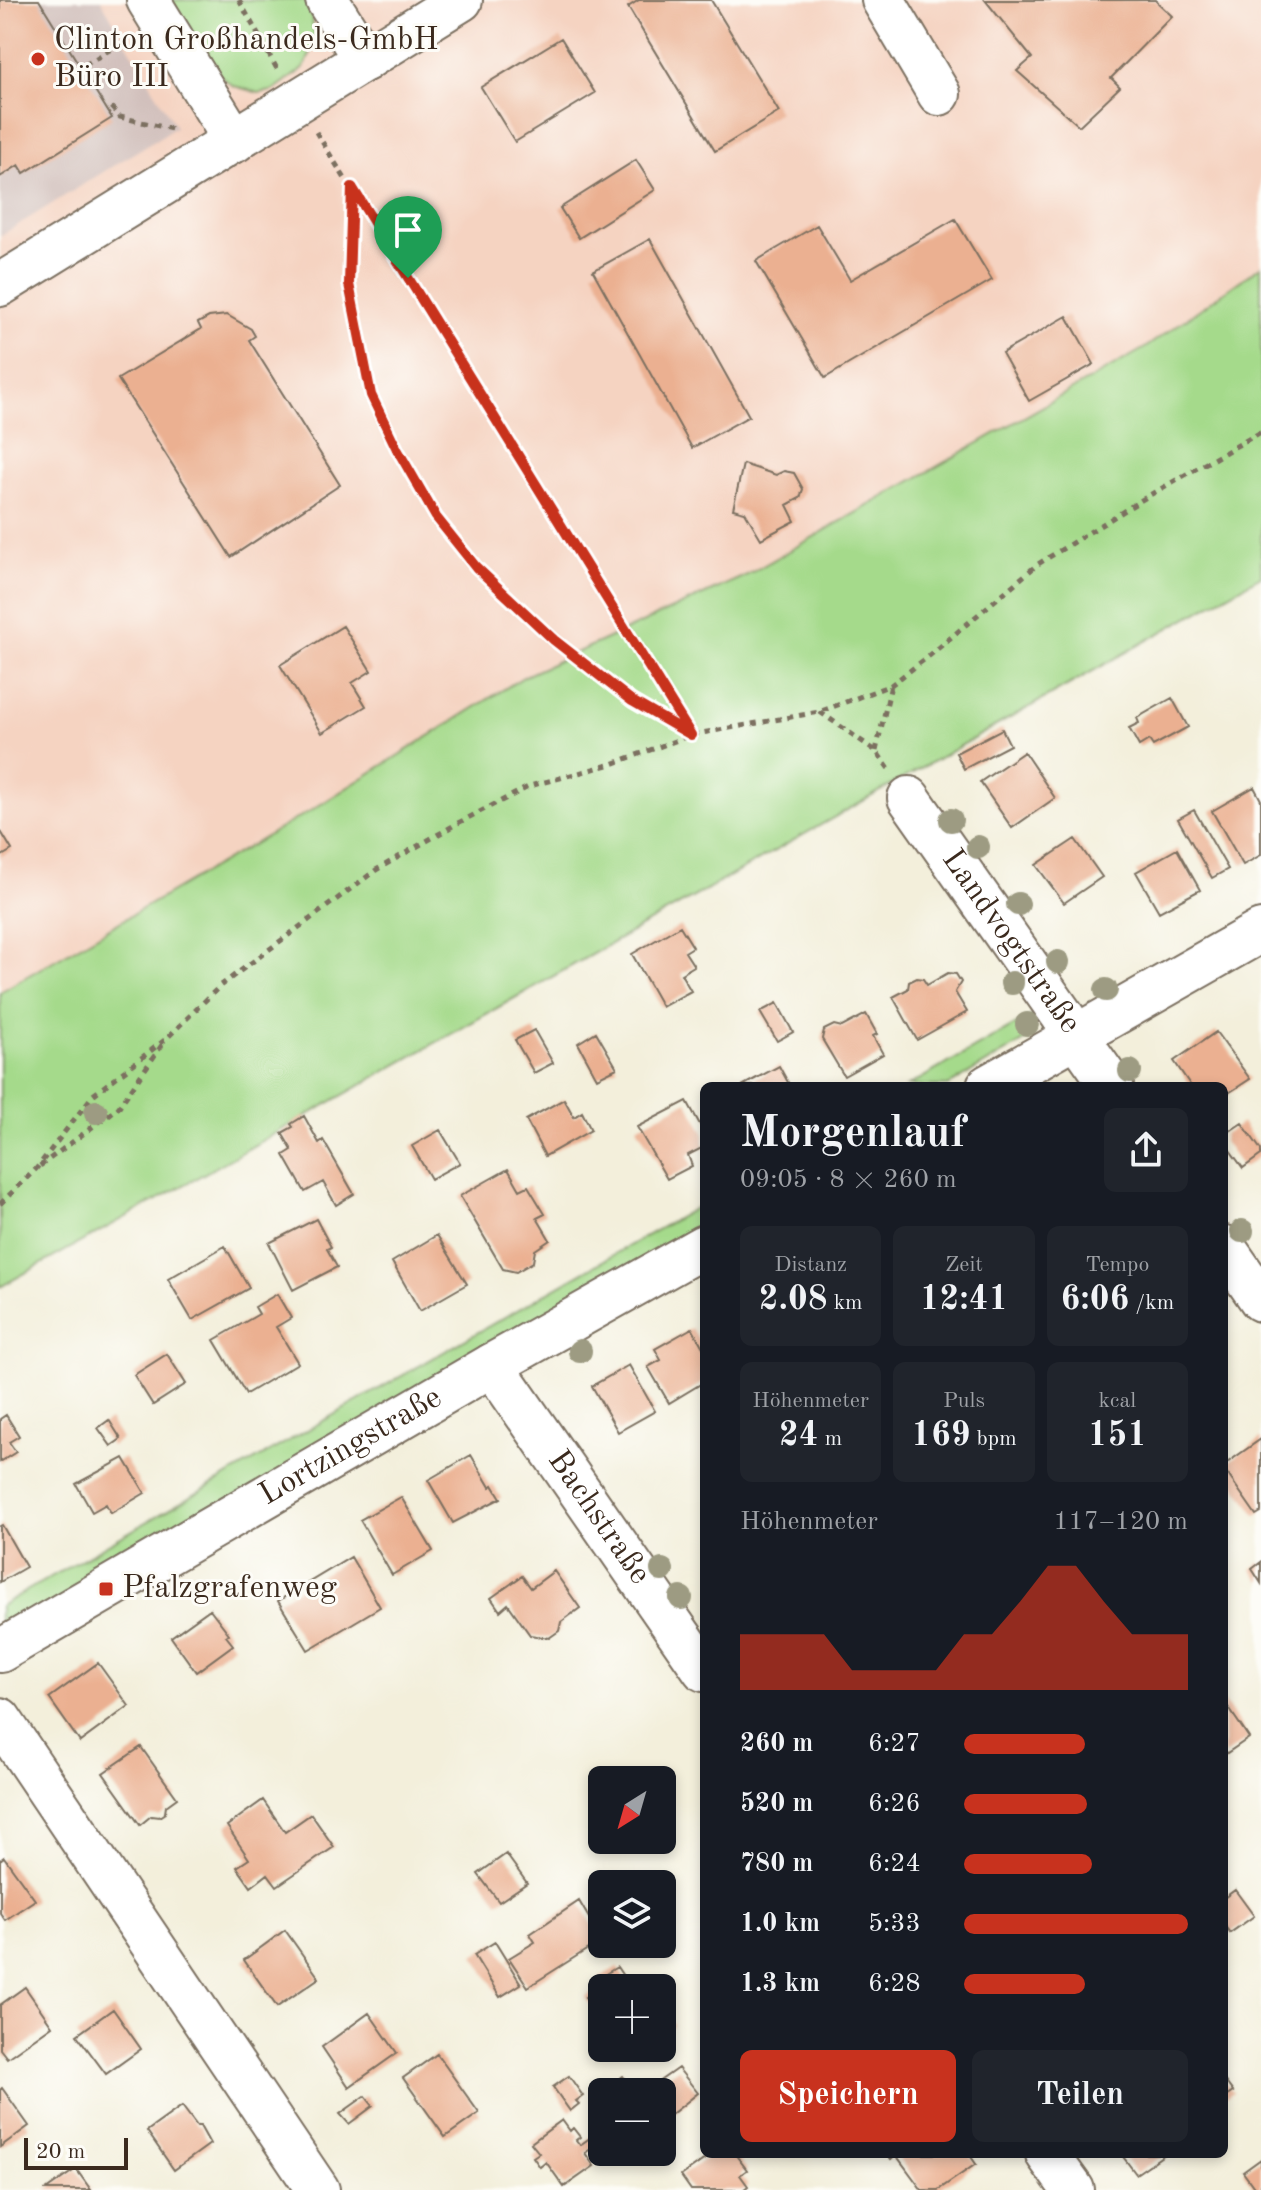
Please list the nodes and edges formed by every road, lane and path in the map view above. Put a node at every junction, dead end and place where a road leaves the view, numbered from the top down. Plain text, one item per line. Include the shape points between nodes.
1 (148, 0) edge
2 (239, 0) edge
3 (327, 0) edge
4 (461, 0) edge
5 (883, 0) edge
6 (122, 42) dead end
7 (365, 60) junction
8 (85, 65) dead end
9 (279, 71) dead end
10 (939, 94) dead end
11 (111, 107) dead end
12 (311, 123) dead end
13 (181, 131) dead end
14 (235, 141) junction
15 (352, 187) junction
16 (0, 285) edge
17 (1261, 432) edge
18 (891, 685) junction
19 (819, 712) junction
20 (691, 735) junction
21 (876, 751) junction
22 (909, 798) joint
23 (1261, 931) edge
24 (1077, 1036) junction
25 (166, 1039) junction
26 (995, 1082) edge
27 (1109, 1082) edge
28 (36, 1169) junction
29 (0, 1204) edge
30 (700, 1248) edge
31 (1228, 1253) edge
32 (1261, 1300) edge
33 (492, 1365) junction
34 (0, 1651) edge
35 (700, 1664) edge
36 (0, 1719) edge
37 (1050, 2158) edge
38 (318, 2190) edge
39 (1073, 2190) edge

1 - 14 street
2 - 9 path
3 - 7 street
4 - 7 street
5 - 10 street
6 - 8 path
7 - 14 street
11 - 13 path via 120,117
12 - 15 path
14 - 16 street
15 - 20 path
15 - 20 path via 349,284 371,395 436,517 476,567 554,640 632,701
17 - 18 path via 1038,564
18 - 19 path
18 - 21 path
19 - 20 path
19 - 21 path
20 - 25 path via 530,786 376,870 220,986
21 - 22 path
22 - 24 street, Landvogtstraße
23 - 24 street
24 - 26 street
24 - 27 street, Landvogtstraße
25 - 28 path via 93,1095
25 - 28 path via 118,1108
28 - 29 path
30 - 33 street, Lortzingstraße
31 - 32 street
33 - 34 street, Lortzingstraße
33 - 35 street, Bachstraße
36 - 38 street
37 - 39 street

